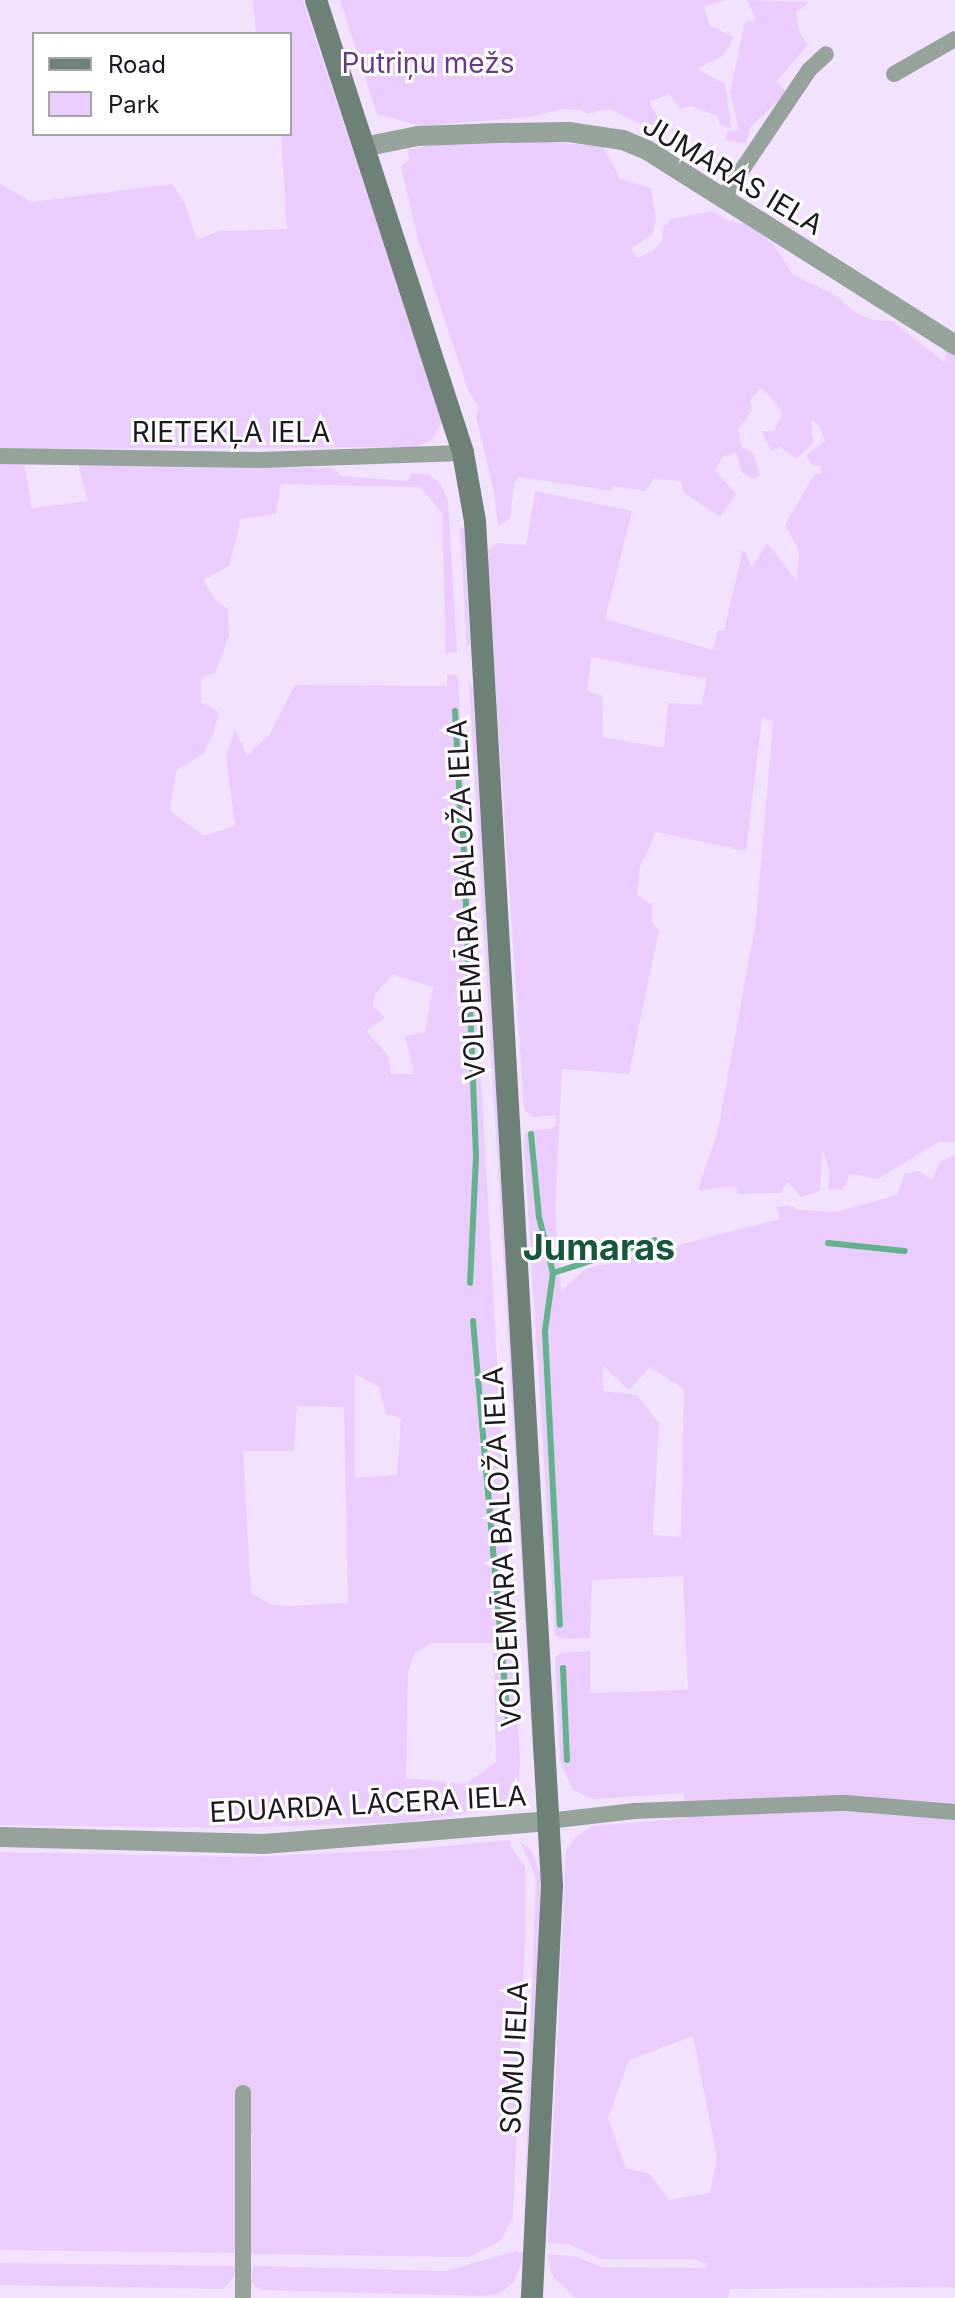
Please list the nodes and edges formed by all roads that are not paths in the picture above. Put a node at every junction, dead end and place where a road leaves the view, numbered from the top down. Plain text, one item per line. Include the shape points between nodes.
1 (316, 0) edge
2 (955, 39) edge
3 (826, 54) dead end
4 (894, 74) dead end
5 (363, 147) junction
6 (723, 198) junction
7 (955, 345) edge
8 (463, 453) junction
9 (0, 456) edge
10 (955, 1812) edge
11 (548, 1821) junction
12 (0, 1837) edge
13 (243, 2093) dead end
14 (243, 2298) edge
15 (532, 2298) edge

1 - 5 main road, VOLDEMĀRA BALOŽA IELA
2 - 4 street
3 - 6 street via 809,70
5 - 6 street, JUMARAS IELA via 418,136 604,136 647,150
5 - 8 main road, VOLDEMĀRA BALOŽA IELA
6 - 7 street, JUMARAS IELA
8 - 9 street, RIETEKĻA IELA via 260,460
8 - 11 main road, VOLDEMĀRA BALOŽA IELA via 475,521
10 - 11 street via 846,1803 634,1811
11 - 12 street, EDUARDA LĀCERA IELA via 264,1844
11 - 15 main road, SOMU IELA via 552,1886
13 - 14 street

